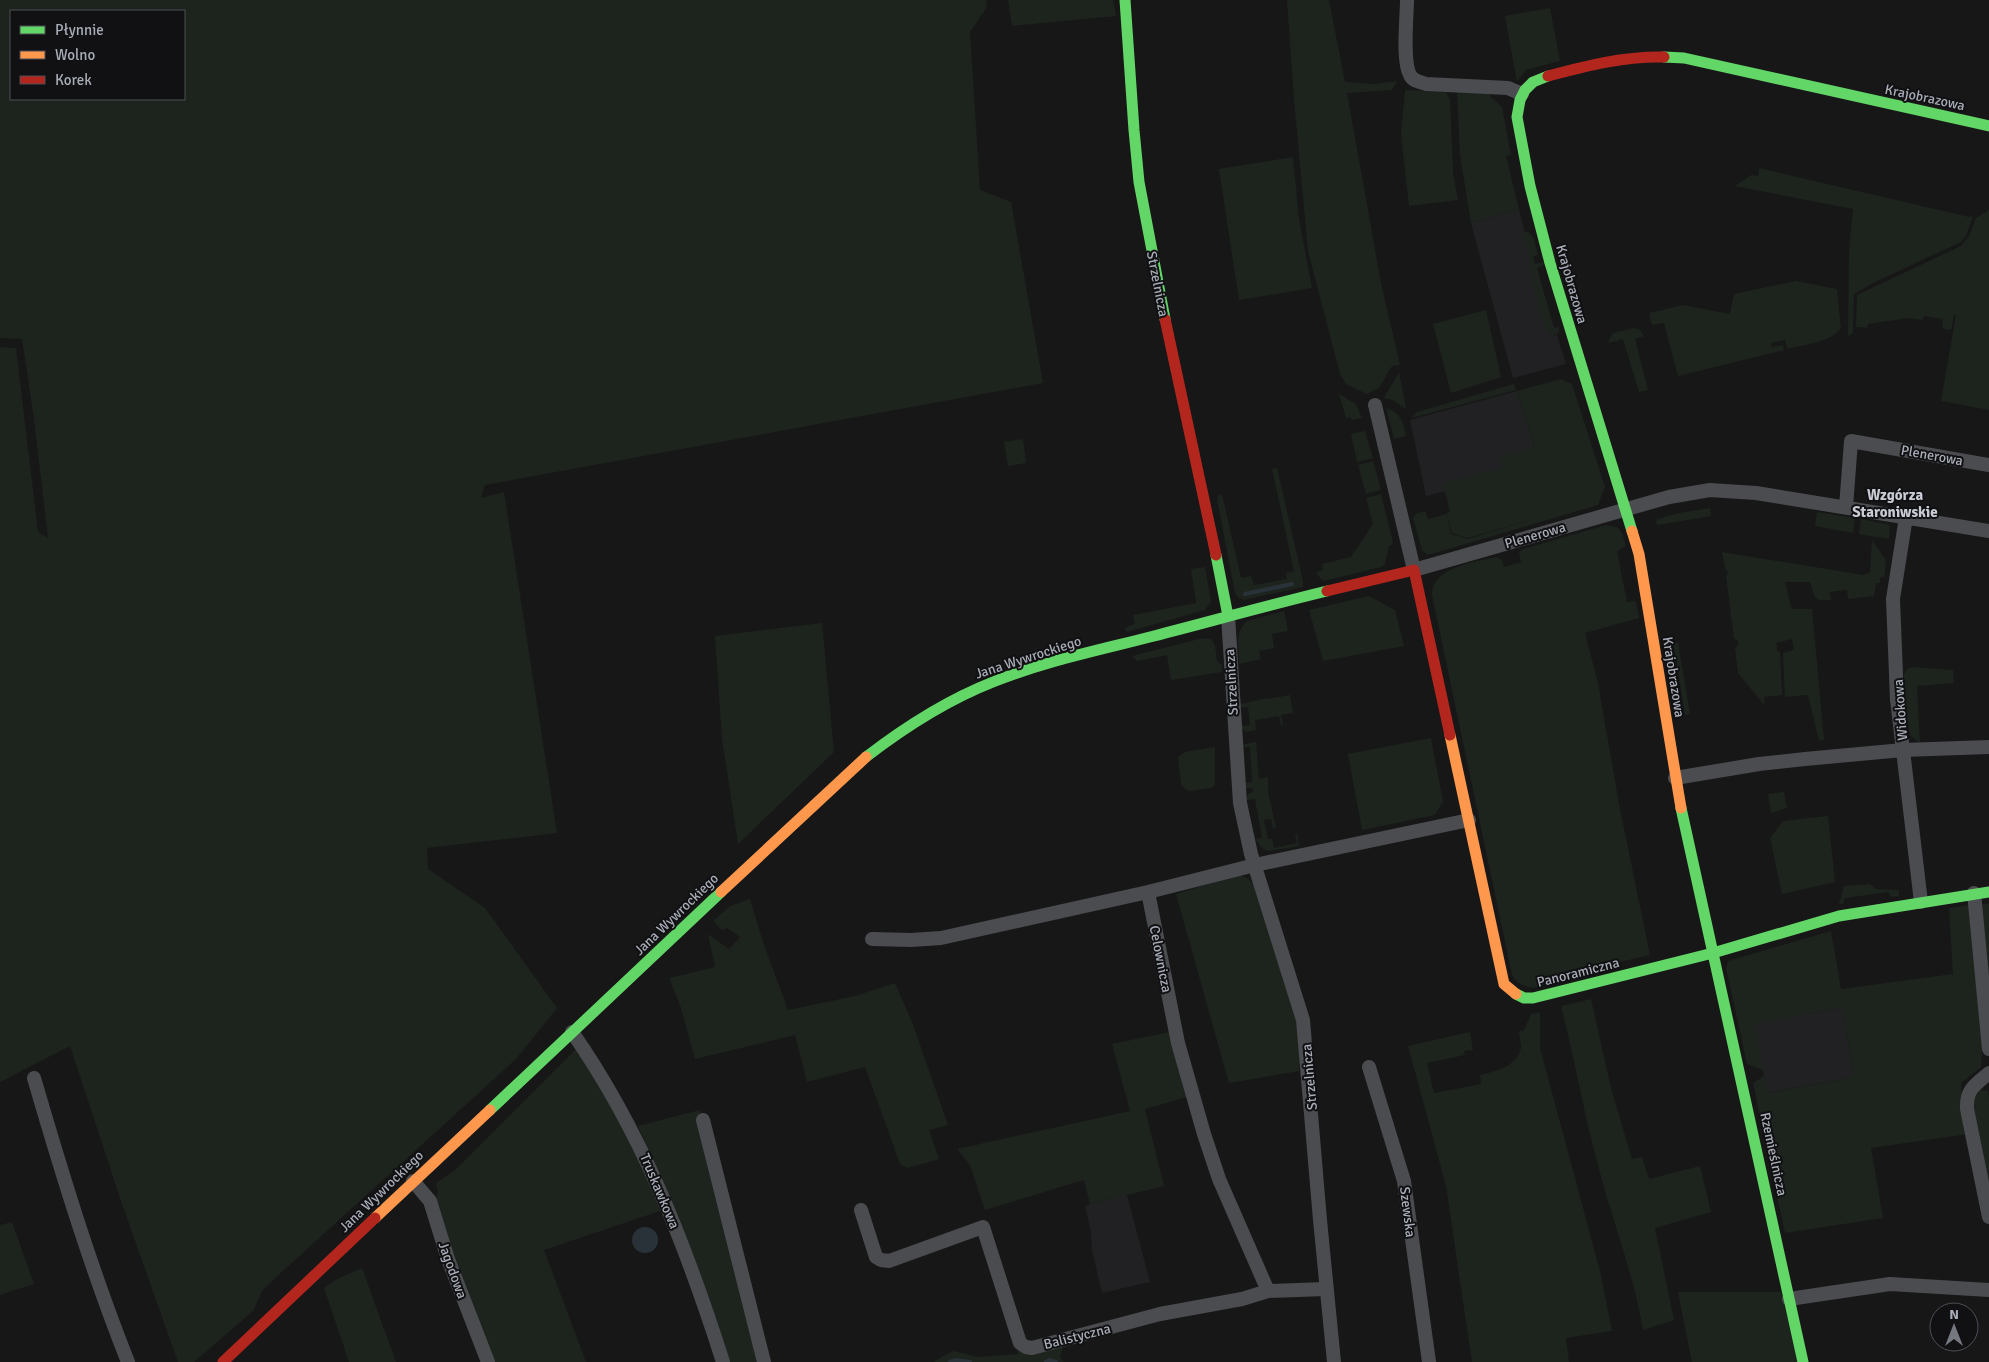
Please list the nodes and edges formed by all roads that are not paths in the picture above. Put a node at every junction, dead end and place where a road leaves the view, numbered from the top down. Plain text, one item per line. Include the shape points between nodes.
1 (1125, 0) edge
2 (1407, 0) edge
3 (1522, 94) junction
4 (1989, 126) edge
5 (1375, 405) dead end
6 (1989, 465) edge
7 (1846, 507) junction
8 (1626, 510) junction
9 (1906, 518) junction
10 (1989, 531) edge
11 (1414, 570) junction
12 (1228, 616) junction
13 (1989, 747) edge
14 (1903, 750) junction
15 (1675, 778) junction
16 (1469, 820) junction
17 (1255, 865) junction
18 (1148, 892) junction
19 (1989, 892) edge
20 (1974, 893) junction
21 (1921, 902) junction
22 (872, 939) dead end
23 (1713, 953) junction
24 (572, 1032) junction
25 (1989, 1049) edge
26 (1370, 1067) dead end
27 (1989, 1073) edge
28 (34, 1078) dead end
29 (703, 1120) dead end
30 (413, 1181) junction
31 (861, 1210) dead end
32 (1989, 1216) edge
33 (1326, 1289) junction
34 (1989, 1290) edge
35 (1268, 1292) junction
36 (1789, 1299) junction
37 (128, 1362) edge
38 (223, 1362) edge
39 (488, 1362) edge
40 (723, 1362) edge
41 (764, 1362) edge
42 (1334, 1362) edge
43 (1429, 1362) edge
44 (1803, 1362) edge

1 - 12 street, Strzelnicza via 1143,207
2 - 3 street via 1406,64 1415,81 1508,88
3 - 4 street, Krajobrazowa via 1544,78 1622,58 1661,55
3 - 8 street, Krajobrazowa via 1517,117 1537,216
5 - 11 street
6 - 7 street, Plenerowa via 1851,442
7 - 8 street, Plenerowa via 1756,493 1710,490 1669,497
7 - 9 street, Plenerowa
8 - 11 street, Plenerowa
8 - 15 street, Krajobrazowa via 1638,554
9 - 10 street, Plenerowa
9 - 14 street, Widokowa via 1893,599 1897,700
11 - 12 street, Plenerowa
11 - 16 street, Panoramiczna
12 - 17 street, Strzelnicza via 1238,787
12 - 24 street, Jana Wywrockiego via 994,681 933,710 856,764
13 - 14 street
14 - 15 street via 1759,764
14 - 21 street, Widokowa
15 - 23 street, Krajobrazowa
16 - 17 street
16 - 23 street, Panoramiczna via 1504,984 1512,994 1533,998
17 - 18 street
17 - 33 street, Strzelnicza via 1303,1020
18 - 22 street via 942,938
18 - 35 street, Celownicza via 1178,1043 1204,1134 1218,1179
19 - 20 street, Panoramiczna
20 - 21 street, Panoramiczna
20 - 25 street
21 - 23 street, Panoramiczna via 1839,916
23 - 36 street, Rzemieślnicza
24 - 30 street, Jana Wywrockiego
24 - 40 street, Truskawkowa via 596,1067 650,1167 697,1285
26 - 43 street, Szewska via 1404,1181
27 - 32 street via 1972,1088 1967,1109
28 - 37 street via 64,1181
29 - 41 street
30 - 38 street, Jana Wywrockiego
30 - 39 street, Jagodowa via 430,1201 448,1259
31 - 35 street, Balistyczna via 876,1257 881,1260 888,1261 983,1228 1020,1343 1026,1347
33 - 35 street, Balistyczna
33 - 42 street, Strzelnicza
34 - 36 street via 1890,1284
36 - 44 street, Rzemieślnicza

